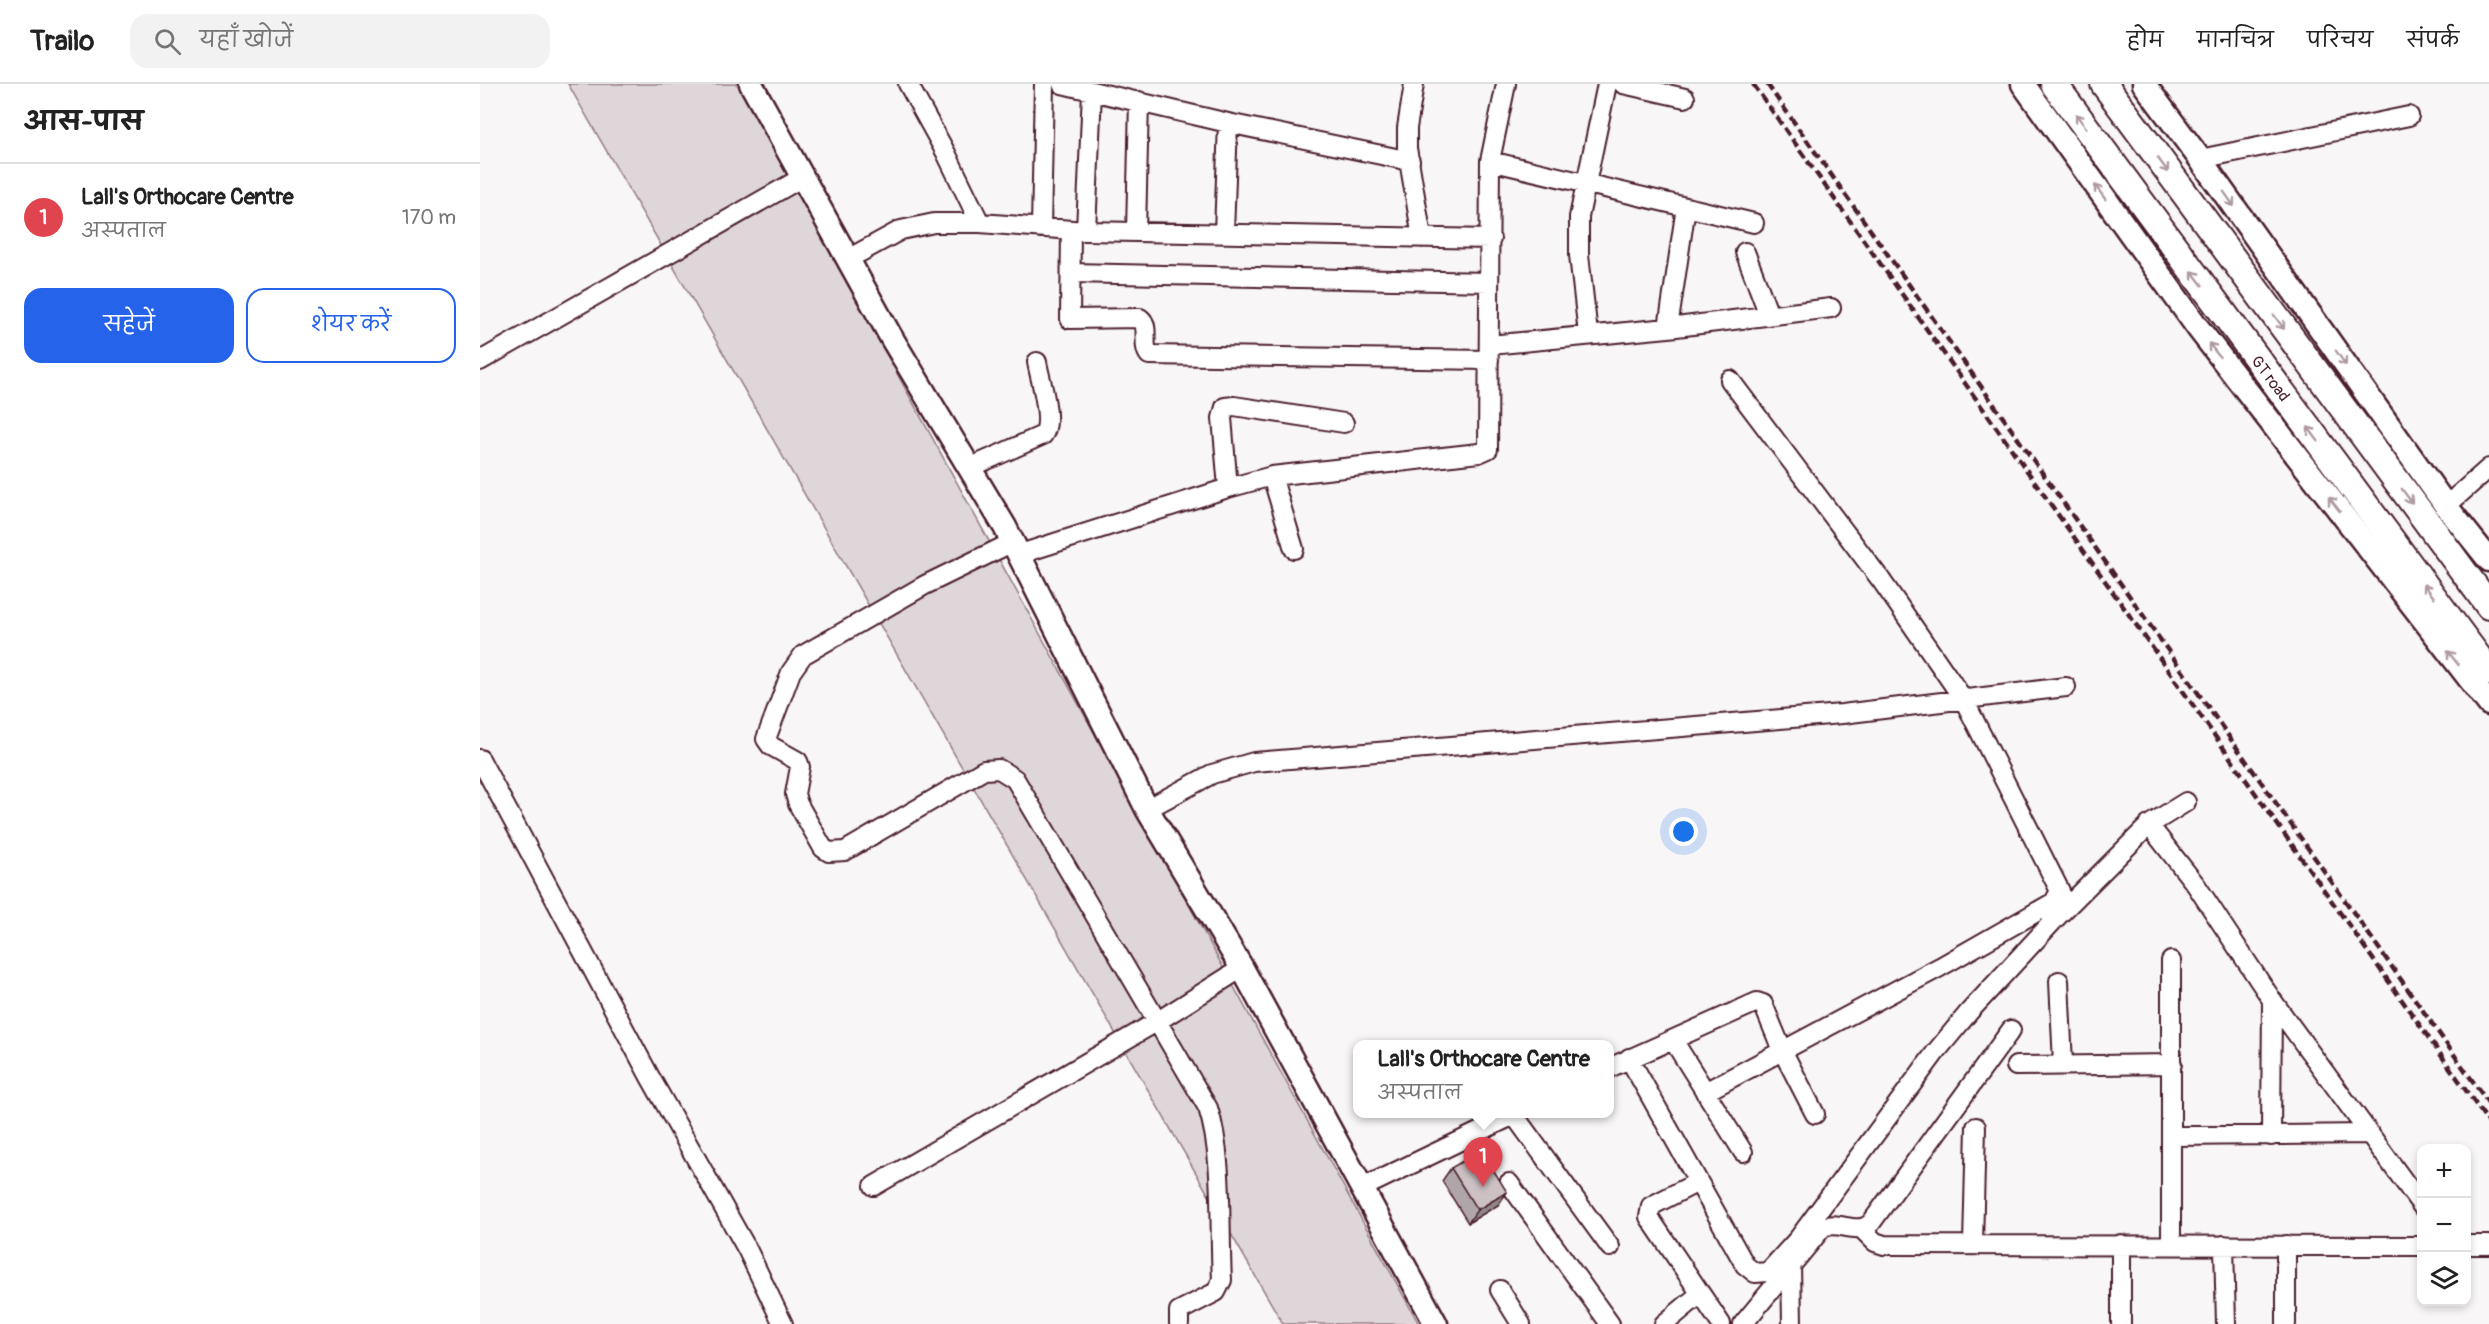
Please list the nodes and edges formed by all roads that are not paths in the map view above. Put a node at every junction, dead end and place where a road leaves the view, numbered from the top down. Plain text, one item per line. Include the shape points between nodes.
1 (751, 84) edge
2 (908, 84) edge
3 (1044, 84) edge
4 (1062, 84) edge
5 (1414, 84) edge
6 (1506, 84) edge
7 (1607, 84) edge
8 (1623, 84) edge
9 (2023, 84) edge
10 (2054, 84) edge
11 (2104, 84) edge
12 (2144, 84) edge
13 (1092, 91) junction
14 (1685, 98) dead end
15 (1138, 101) junction
16 (2409, 116) dead end
17 (1228, 123) junction
18 (2200, 159) junction
19 (1410, 161) junction
20 (1490, 161) junction
21 (803, 177) junction
22 (1585, 182) junction
23 (1686, 207) junction
24 (980, 223) junction
25 (1754, 224) dead end
26 (1041, 228) junction
27 (1078, 231) junction
28 (1136, 232) junction
29 (1224, 232) junction
30 (1422, 238) junction
31 (1491, 239) junction
32 (1745, 252) dead end
33 (848, 259) junction
34 (1071, 273) junction
35 (1489, 282) junction
36 (1831, 308) dead end
37 (1769, 315) junction
38 (1668, 328) junction
39 (1588, 334) junction
40 (1490, 352) junction
41 (480, 362) edge
42 (1037, 362) dead end
43 (1730, 380) dead end
44 (1344, 423) dead end
45 (969, 468) junction
46 (2489, 468) edge
47 (1272, 476) junction
48 (1228, 488) junction
49 (2446, 506) junction
50 (1016, 548) junction
51 (1294, 549) dead end
52 (2489, 560) edge
53 (2489, 606) edge
54 (2489, 672) edge
55 (2066, 687) dead end
56 (1964, 700) junction
57 (2489, 704) edge
58 (480, 759) edge
59 (2186, 802) dead end
60 (1147, 809) junction
61 (2149, 825) junction
62 (2171, 962) dead end
63 (1242, 968) junction
64 (2059, 981) dead end
65 (2272, 1000) junction
66 (1158, 1021) junction
67 (2011, 1030) dead end
68 (1673, 1040) junction
69 (1782, 1050) junction
70 (1629, 1058) junction
71 (2063, 1064) junction
72 (2172, 1064) junction
73 (1614, 1066) edge
74 (2016, 1066) dead end
75 (1705, 1092) junction
76 (1815, 1114) dead end
77 (1507, 1118) edge
78 (1518, 1118) edge
79 (1976, 1127) dead end
80 (2368, 1134) junction
81 (2172, 1136) junction
82 (2271, 1136) junction
83 (1743, 1152) dead end
84 (1698, 1182) junction
85 (1509, 1183) dead end
86 (874, 1186) dead end
87 (1362, 1188) junction
88 (2417, 1201) edge
89 (1861, 1228) junction
90 (1973, 1244) junction
91 (2121, 1244) junction
92 (2171, 1244) junction
93 (2224, 1245) junction
94 (2286, 1245) junction
95 (2471, 1245) edge
96 (2489, 1245) edge
97 (2417, 1246) edge
98 (1610, 1247) dead end
99 (1791, 1263) junction
100 (1500, 1290) dead end
101 (1700, 1294) junction
102 (783, 1324) edge
103 (1179, 1324) edge
104 (1436, 1324) edge
105 (1521, 1324) edge
106 (1610, 1324) edge
107 (1664, 1324) edge
108 (1721, 1324) edge
109 (1743, 1324) edge
110 (1792, 1324) edge
111 (2121, 1324) edge
112 (2226, 1324) edge
113 (2286, 1324) edge

1 - 21 main road
2 - 24 street
3 - 26 street
4 - 13 street
5 - 19 street via 1407,128
6 - 20 street
7 - 22 street
8 - 14 street
57 -> 9 main road via 2198,328
54 -> 10 highway, GT road
11 -> 53 highway
12 - 18 main road
13 - 15 street
13 - 27 street
15 - 17 street
15 - 28 street
16 - 18 street
17 - 19 street
17 - 29 street
18 -> 49 main road
19 - 30 street
20 - 22 street
20 - 31 street
21 - 33 main road
21 - 41 street
22 - 23 street
22 - 39 street via 1578,236
23 - 25 street
23 - 38 street
24 - 26 street
24 - 33 street via 912,226
26 - 27 street
27 - 28 street
27 - 34 street
28 - 29 street
29 - 30 street
30 - 31 street
31 - 35 street
32 - 37 street
33 - 45 main road
34 - 35 street
34 - 40 street via 1070,319 1140,318 1145,324 1149,355
35 - 40 street
36 - 37 street
37 - 38 street
38 - 39 street
39 - 40 street
40 - 47 street via 1488,449
42 - 45 street via 1047,430
43 - 56 street via 1881,580
44 - 48 street via 1225,407 1222,418
45 - 50 main road
46 - 49 street
47 - 48 street
47 - 51 street
48 - 50 street
49 - 52 main road
50 - 60 main road
50 - 66 street via 925,585 803,655 791,672 767,734 768,744 798,761 796,799 819,844 829,852 845,851 984,770 1007,772 1015,779
55 - 56 street
56 - 60 street via 1842,714 1254,762 1212,774
56 - 69 street via 2059,886 2058,897 1940,967
58 - 102 street via 747,1249
59 - 61 street
60 - 63 main road
61 - 65 street via 2196,885
61 - 84 street via 2057,917 1935,1053 1798,1239 1768,1272 1755,1273 1745,1265
62 - 72 street
63 - 66 street
63 - 87 main road
64 - 71 street
65 - 80 street
65 - 82 street
66 - 86 street
66 - 103 street via 1208,1108 1216,1145 1222,1280 1216,1292 1179,1311
67 - 89 street via 1877,1215
68 - 69 street via 1754,1001 1763,1004
68 - 70 street
68 - 75 street
69 - 75 street
69 - 76 street
70 - 73 street
70 - 84 street
71 - 72 street
71 - 74 street
72 - 81 street
75 - 83 street
77 - 87 street
78 - 98 street
79 - 90 street
80 - 82 street
80 - 88 street
81 - 82 street
81 - 92 street
84 - 101 street via 1651,1206 1649,1212
85 - 106 street
87 - 104 main road
89 - 90 street via 1879,1245
89 - 99 street via 1834,1224 1823,1227
90 - 91 street
91 - 92 street
91 - 111 street
92 - 93 street
93 - 94 street
93 - 112 street
94 - 97 street
94 - 113 street
95 - 96 street
99 - 109 street
99 - 110 street
100 - 105 street
101 - 107 street
101 - 108 street

